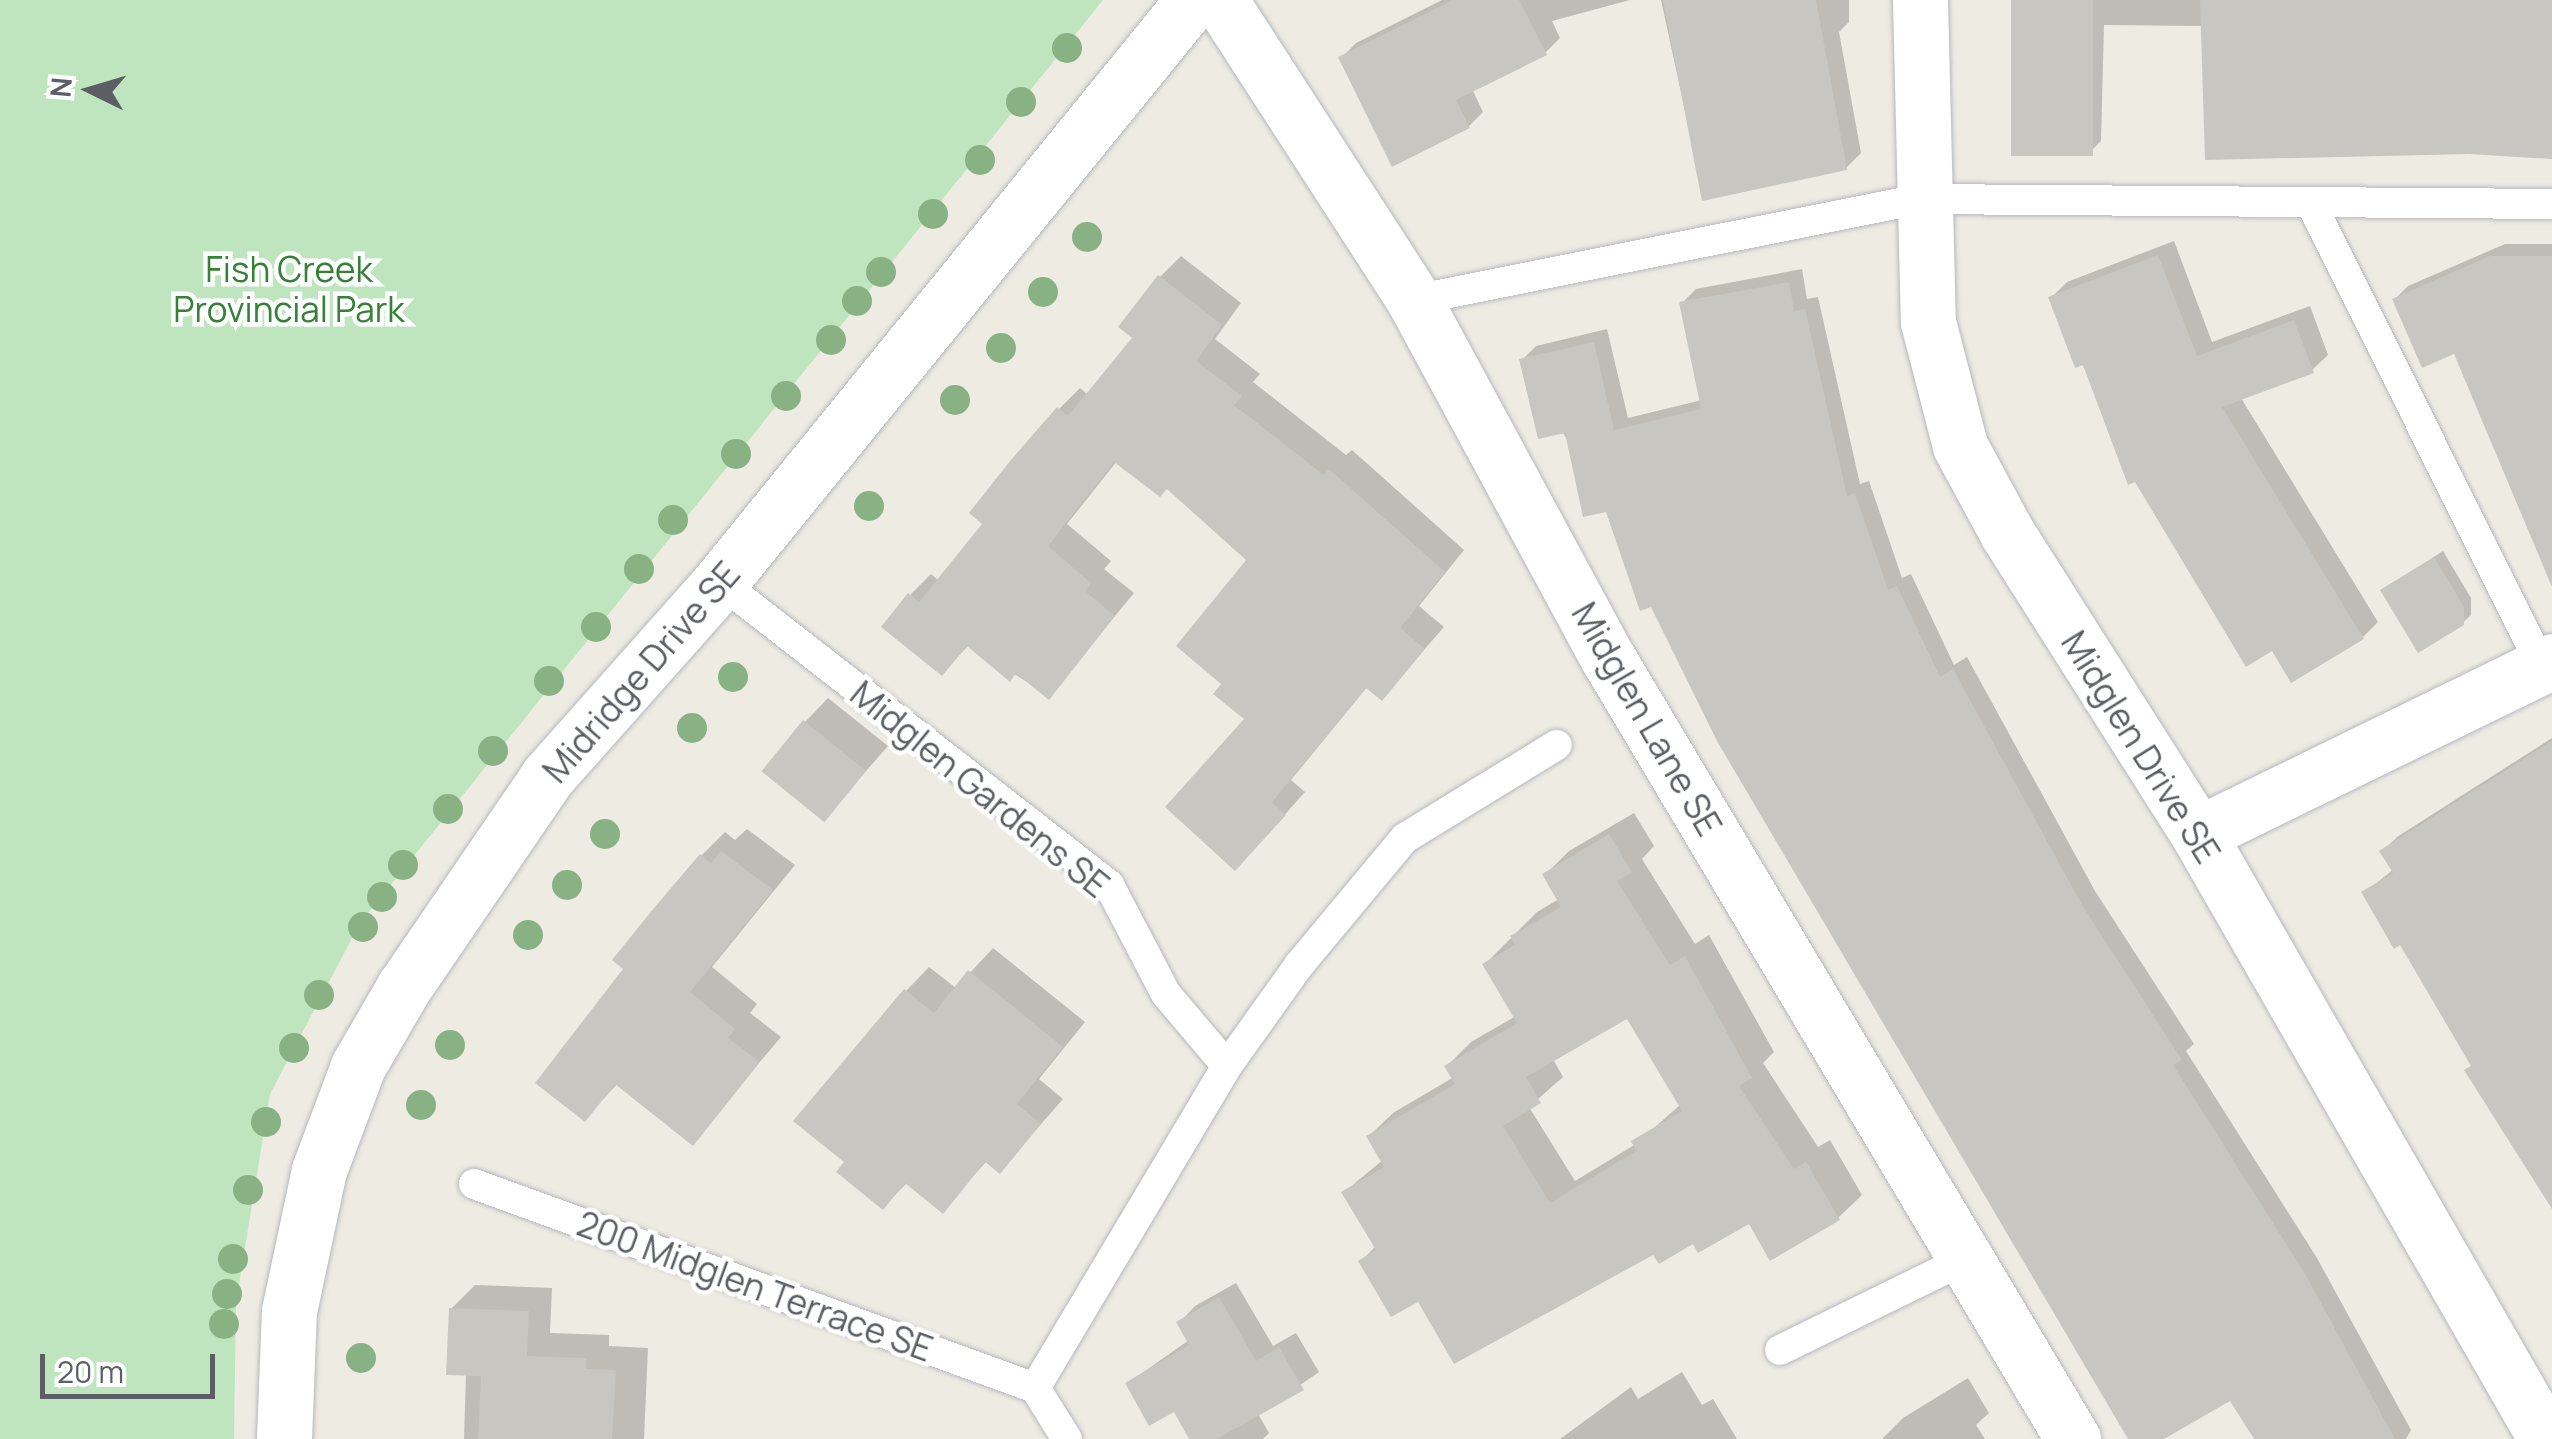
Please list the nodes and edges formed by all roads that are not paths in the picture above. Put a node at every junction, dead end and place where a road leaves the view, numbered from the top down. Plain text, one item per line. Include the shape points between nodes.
1 (1193, 0) edge
2 (1220, 0) edge
3 (1920, 0) edge
4 (1920, 199) junction
5 (2311, 203) junction
6 (2552, 204) edge
7 (1414, 300) junction
8 (720, 582) junction
9 (2548, 670) edge
10 (1557, 745) dead end
11 (2198, 834) junction
12 (1227, 1066) junction
13 (474, 1184) dead end
14 (1968, 1258) junction
15 (1780, 1350) dead end
16 (1035, 1388) junction
17 (284, 1439) edge
18 (1067, 1439) edge
19 (2074, 1439) edge
20 (2546, 1439) edge

1 - 8 street, Midridge Drive SE
2 - 7 street, Midglen Lane SE
3 - 4 street, Midglen Drive SE
4 - 5 lane
4 - 7 lane
4 - 11 street, Midglen Drive SE via 1928,322 1960,446 2007,534
5 - 6 lane
5 - 9 lane
7 - 14 street, Midglen Lane SE via 1609,660
8 - 12 lane, Midglen Gardens SE via 1109,885 1166,994
8 - 17 street, Midridge Drive SE via 548,776 358,1066 318,1170 303,1232 288,1311
9 - 11 street
10 - 12 lane via 1405,838 1299,965
11 - 20 street, Midglen Drive SE
12 - 16 lane
13 - 16 lane, 200 Midglen Terrace SE
14 - 15 lane
14 - 19 street, Midglen Lane SE
16 - 18 lane

